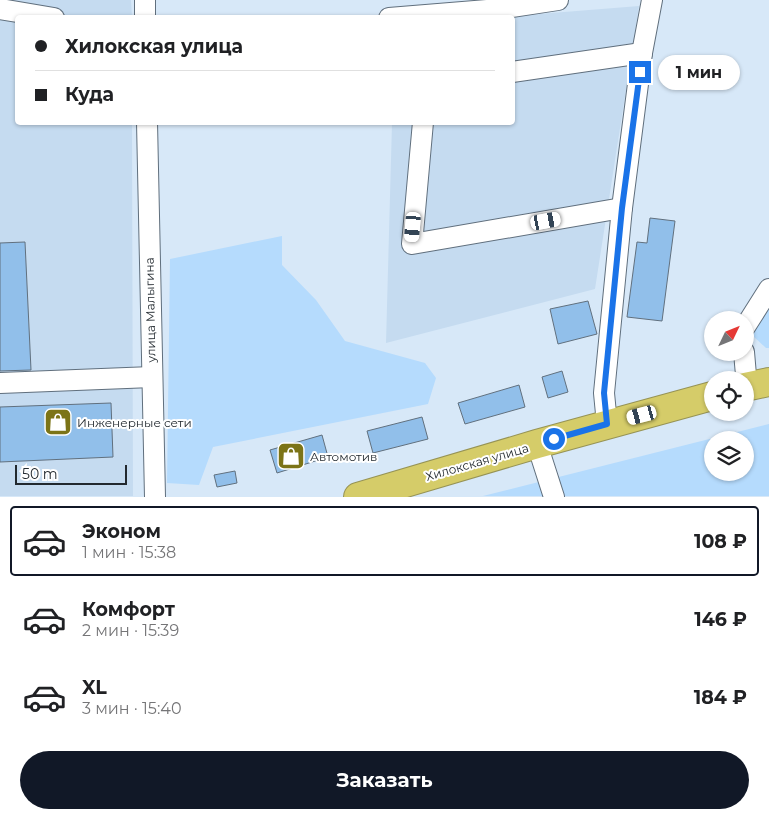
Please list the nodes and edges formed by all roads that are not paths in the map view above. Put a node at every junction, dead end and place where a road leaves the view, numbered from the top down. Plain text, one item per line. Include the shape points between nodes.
1 (146, 0) edge
2 (558, 0) edge
3 (652, 0) edge
4 (0, 9) edge
5 (36, 15) edge
6 (145, 15) edge
7 (426, 15) edge
8 (642, 53) junction
9 (515, 72) edge
10 (147, 125) edge
11 (423, 125) edge
12 (622, 208) junction
13 (769, 289) edge
14 (754, 313) edge
15 (152, 377) junction
16 (0, 383) edge
17 (704, 398) edge
18 (607, 424) junction
19 (537, 444) junction
20 (154, 496) edge
21 (358, 496) edge
22 (554, 496) edge

1 - 6 street
2 - 7 street
3 - 8 street
4 - 5 street
8 - 9 street
8 - 12 street
10 - 15 street, улица Малыгина
11 - 12 street via 412,244
12 - 18 street via 604,393
13 - 14 street
15 - 16 street
15 - 20 street, улица Малыгина
17 - 18 highway, Хилокская улица
18 - 19 highway, Хилокская улица
19 - 21 highway, Хилокская улица
19 - 22 street

